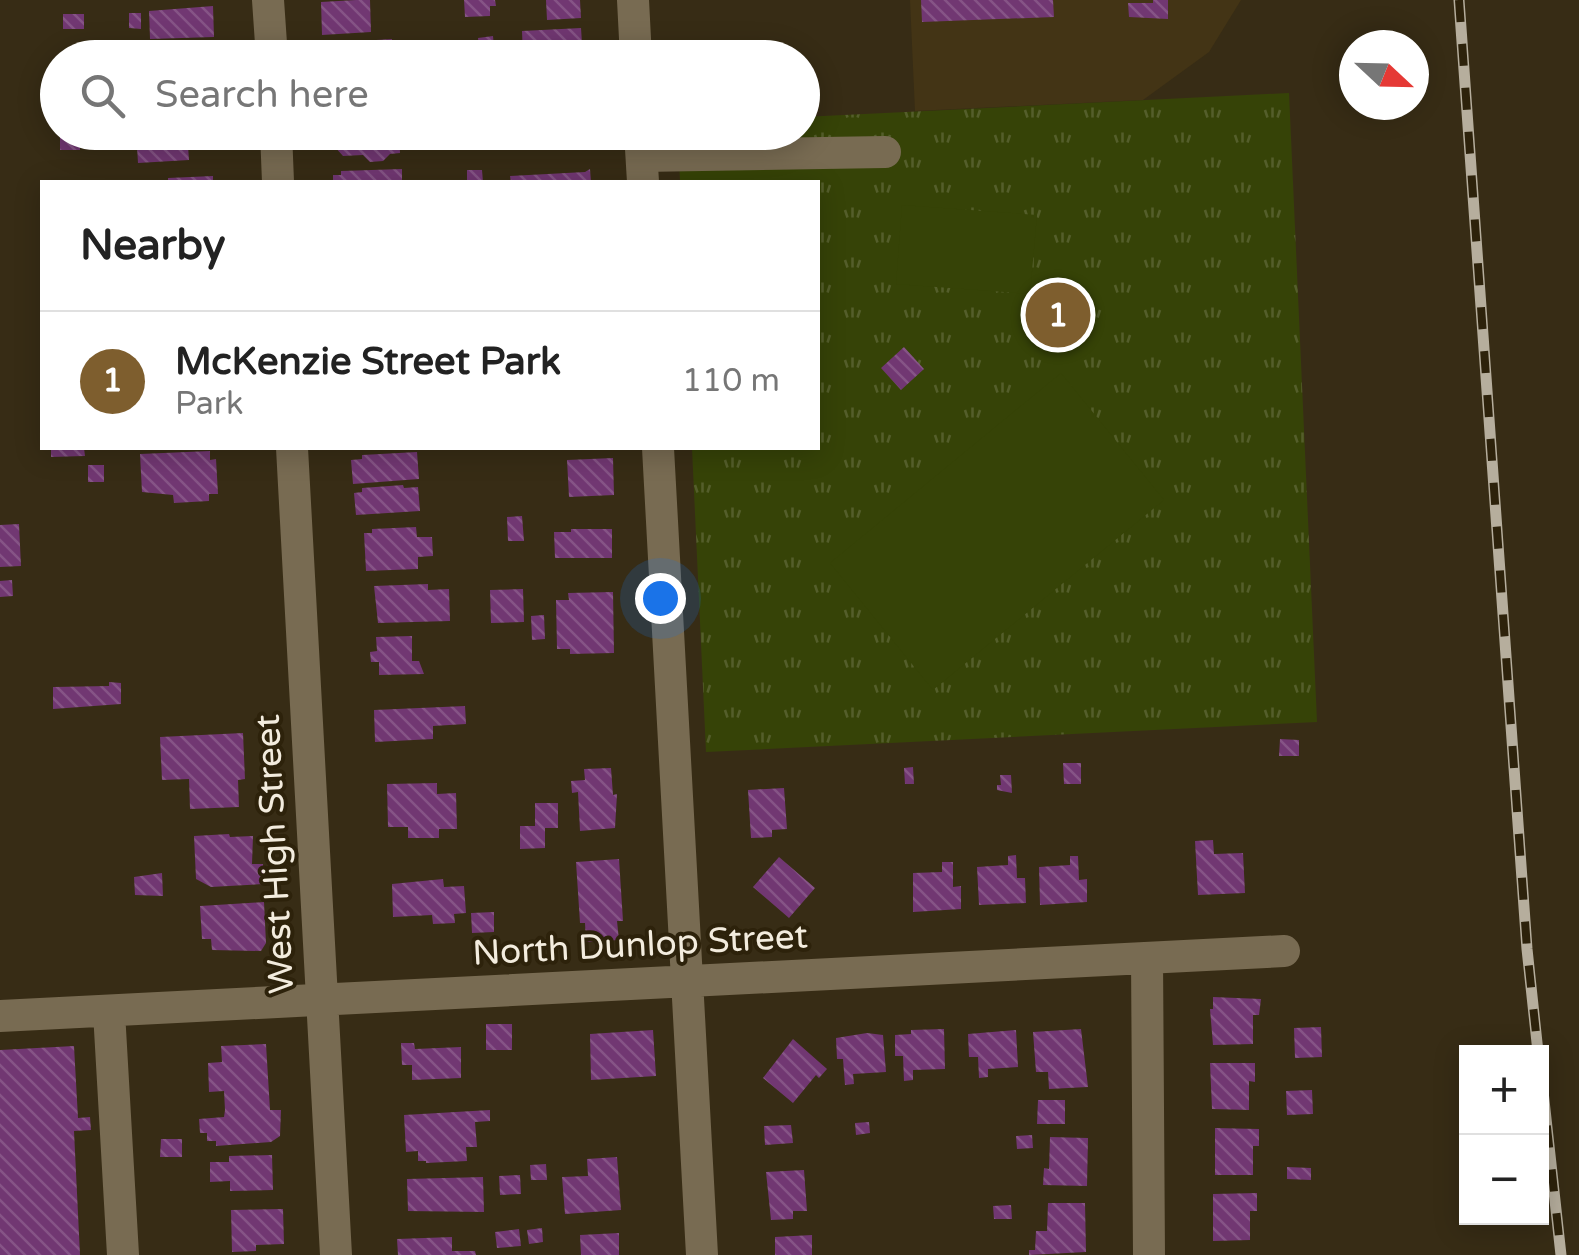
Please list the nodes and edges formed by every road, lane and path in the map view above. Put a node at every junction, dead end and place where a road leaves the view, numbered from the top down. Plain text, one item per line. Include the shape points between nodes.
1 (268, 0) edge
2 (633, 0) edge
3 (271, 40) edge
4 (635, 40) edge
5 (277, 150) edge
6 (884, 152) dead end
7 (642, 157) edge
8 (278, 180) edge
9 (292, 450) edge
10 (658, 450) edge
11 (1284, 952) dead end
12 (1147, 958) junction
13 (689, 983) junction
14 (323, 1000) junction
15 (109, 1012) junction
16 (0, 1016) edge
17 (123, 1255) edge
18 (336, 1255) edge
19 (702, 1255) edge
20 (1149, 1255) edge

1 - 3 street
2 - 4 street
5 - 8 street
6 - 7 street
9 - 14 street, West High Street
10 - 13 street
11 - 12 street, North Dunlop Street
12 - 13 street, North Dunlop Street
12 - 20 street
13 - 14 street, North Dunlop Street
13 - 19 street
14 - 15 street, North Dunlop Street
14 - 18 street, West High Street
15 - 16 street, North Dunlop Street
15 - 17 street

